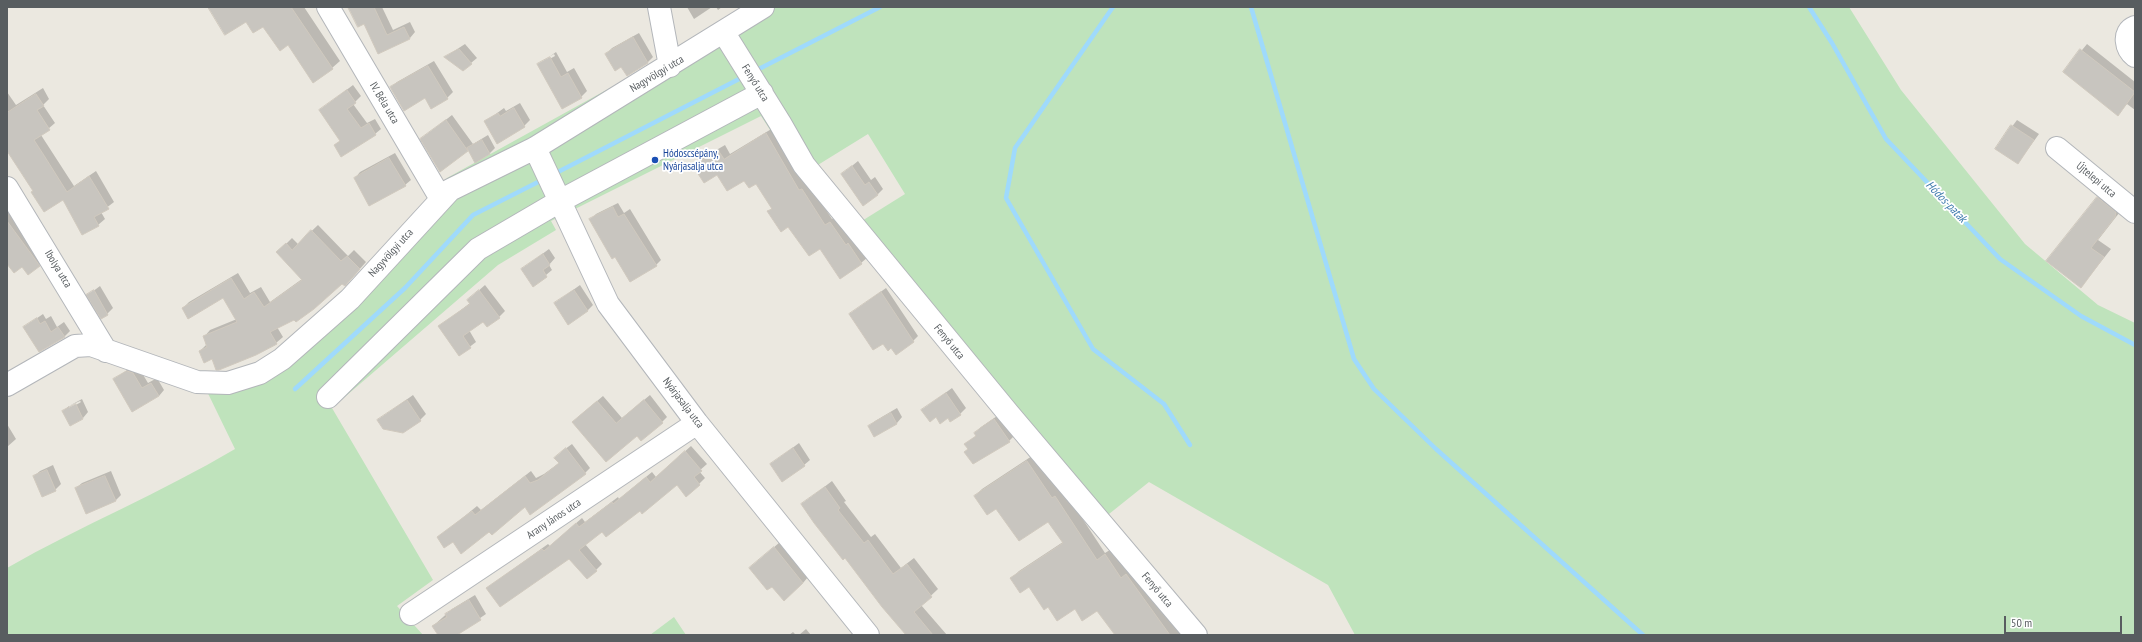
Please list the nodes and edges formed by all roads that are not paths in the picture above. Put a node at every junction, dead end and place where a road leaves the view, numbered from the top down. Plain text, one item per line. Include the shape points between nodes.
1 (328, 7) edge
2 (659, 7) edge
3 (763, 7) edge
4 (2135, 27) edge
5 (724, 33) junction
6 (2135, 56) edge
7 (670, 66) junction
8 (753, 80) junction
9 (535, 148) junction
10 (2057, 148) dead end
11 (553, 185) junction
12 (7, 188) edge
13 (441, 199) junction
14 (2135, 212) edge
15 (106, 351) junction
16 (7, 385) edge
17 (328, 397) dead end
18 (697, 423) junction
19 (411, 614) dead end
20 (868, 635) edge
21 (1196, 635) edge

1 - 13 street, IV. Béla utca
2 - 7 street
3 - 5 street, Nagyvölgyi utca
4 - 6 street via 2128,34 2126,41
5 - 7 street, Nagyvölgyi utca
5 - 8 street, Fenyő utca
7 - 9 street, Nagyvölgyi utca
8 - 11 street
8 - 21 street, Fenyő utca via 804,165 1008,413
9 - 11 street, Nyárjasalja utca
9 - 13 street, Nagyvölgyi utca via 450,190
10 - 14 street, Újtelepi utca
11 - 17 street via 478,249
11 - 18 street, Nyárjasalja utca via 608,304
12 - 15 street, Ibolya utca via 44,245
13 - 15 street, Nagyvölgyi utca via 350,299 282,359 260,373 228,383 197,382
15 - 16 street, Nagyvölgyi utca via 91,345 75,346
18 - 19 street, Arany János utca
18 - 20 street, Nyárjasalja utca

